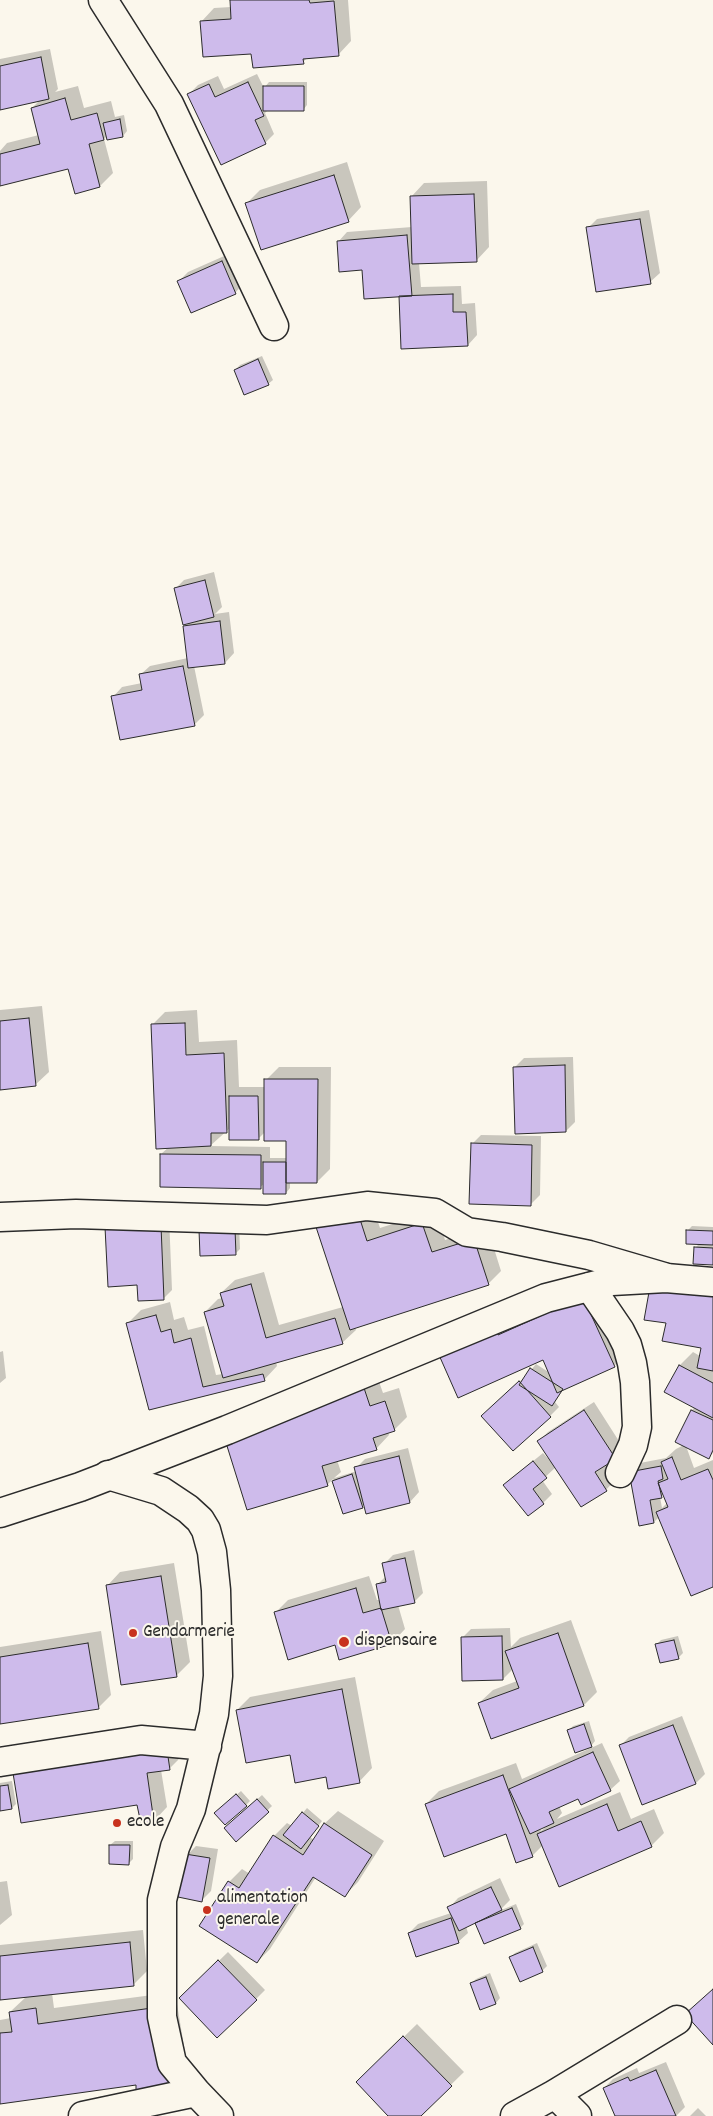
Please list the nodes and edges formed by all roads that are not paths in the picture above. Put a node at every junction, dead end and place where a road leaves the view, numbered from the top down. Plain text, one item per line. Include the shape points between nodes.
1 (102, 0) edge
2 (274, 326) dead end
3 (0, 1216) edge
4 (666, 1278) junction
5 (713, 1282) edge
6 (590, 1287) junction
7 (620, 1473) dead end
8 (108, 1476) junction
9 (0, 1513) edge
10 (207, 1746) junction
11 (0, 1762) edge
12 (678, 2020) dead end
13 (555, 2094) junction
14 (214, 2108) edge
15 (83, 2116) edge
16 (515, 2116) edge
17 (577, 2116) edge

1 - 2 street via 169,104
3 - 4 street via 76,1214 267,1220 368,1206 435,1213 467,1232 590,1255
4 - 5 street
4 - 6 street via 612,1281
6 - 7 street via 612,1316 632,1363 637,1427 634,1445
6 - 8 street via 546,1298 283,1408
8 - 9 street
8 - 10 street via 161,1491 188,1509 206,1530 216,1590 218,1676
10 - 11 street via 141,1740
10 - 14 street via 162,1900 162,2008 172,2062
12 - 13 street
13 - 16 street
13 - 17 street
14 - 15 street

